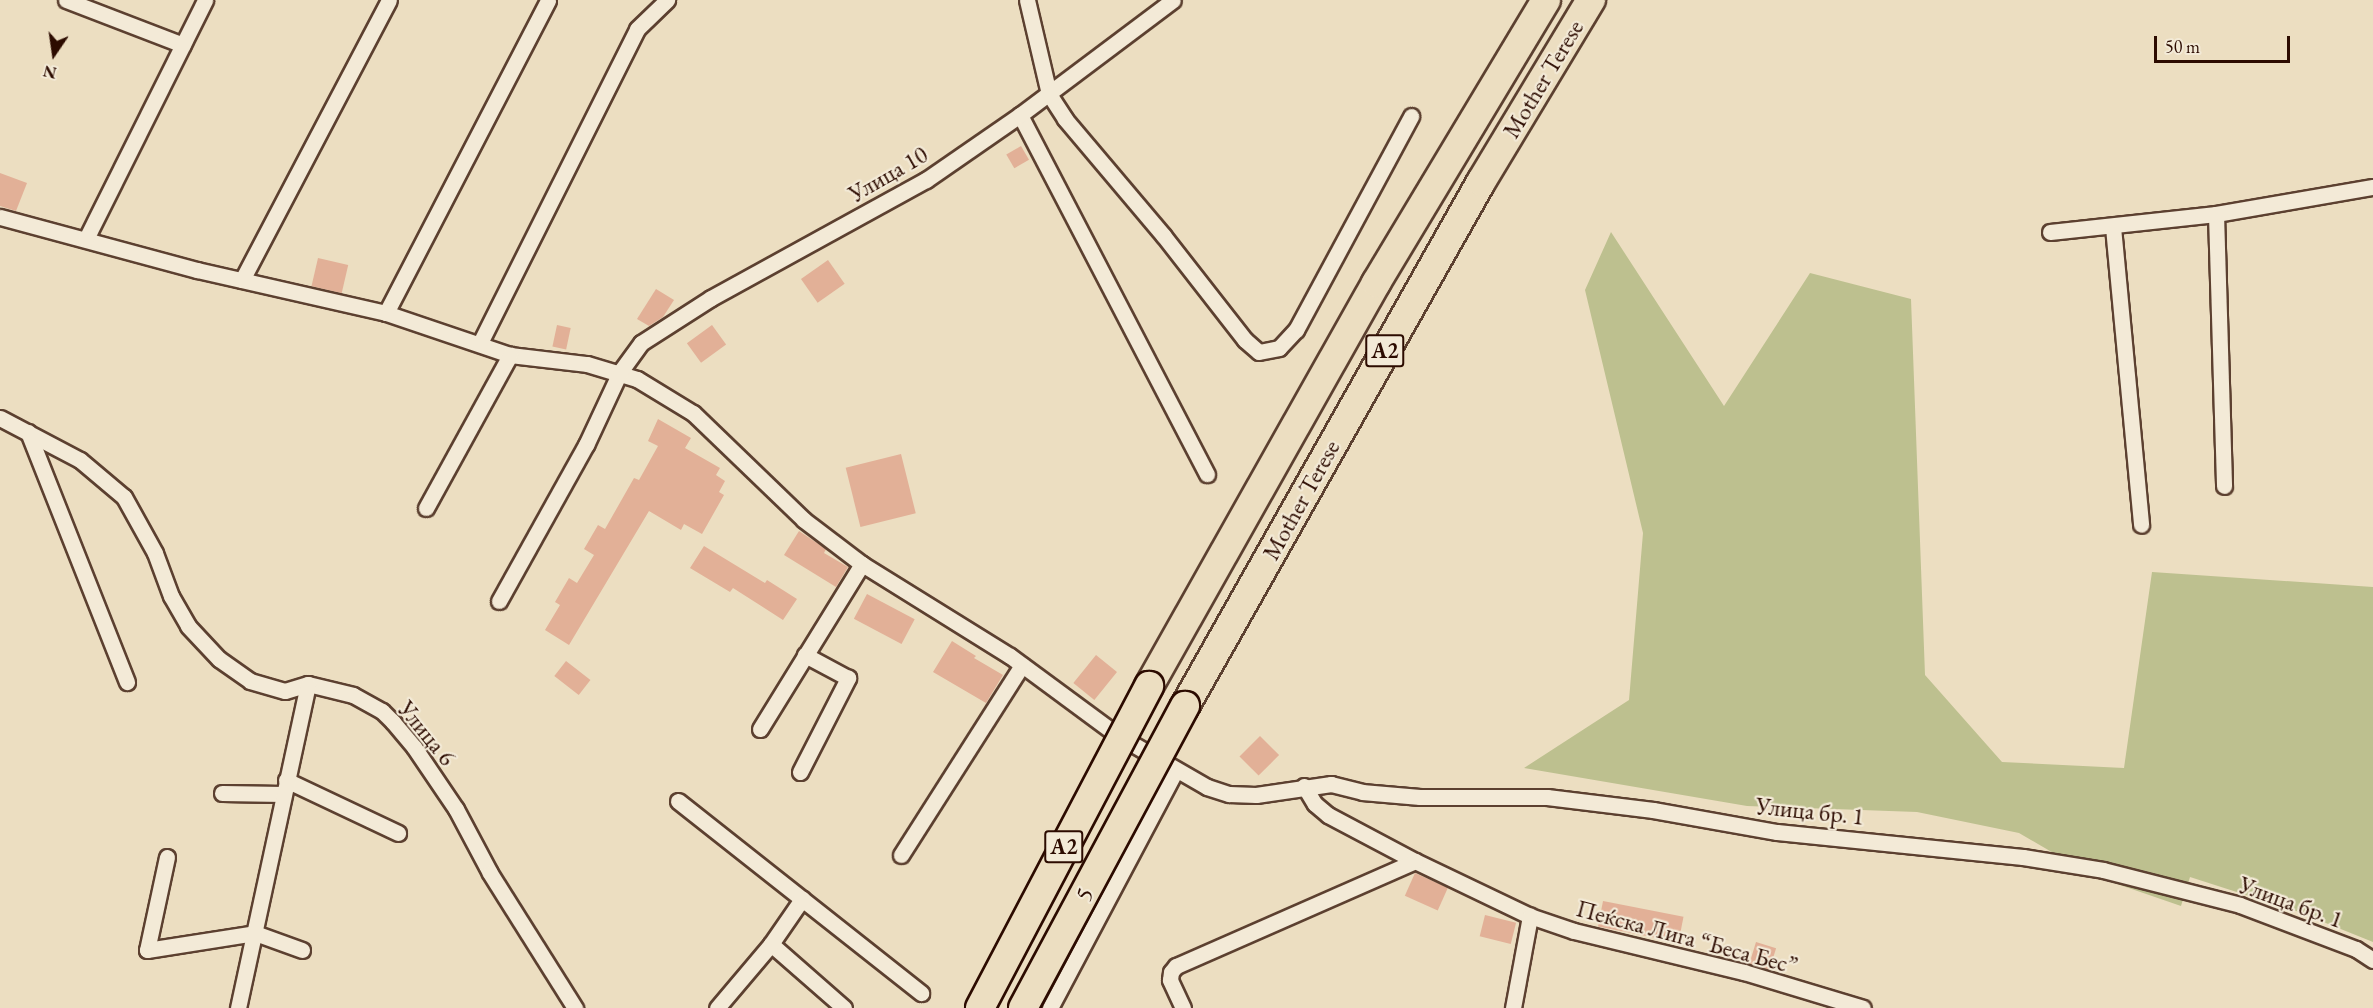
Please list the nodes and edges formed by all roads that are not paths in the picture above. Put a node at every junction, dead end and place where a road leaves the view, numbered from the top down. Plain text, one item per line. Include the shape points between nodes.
1 (66, 0) edge
2 (205, 0) edge
3 (389, 0) edge
4 (548, 0) edge
5 (667, 0) edge
6 (1027, 0) edge
7 (1173, 0) edge
8 (1545, 0) edge
9 (1591, 0) edge
10 (183, 45) junction
11 (1049, 94) junction
12 (1020, 115) junction
13 (1412, 116) dead end
14 (2373, 187) edge
15 (2216, 214) junction
16 (0, 217) edge
17 (2114, 226) junction
18 (2050, 232) dead end
19 (86, 239) junction
20 (242, 280) junction
21 (386, 314) junction
22 (480, 343) junction
23 (510, 355) junction
24 (620, 372) junction
25 (0, 418) edge
26 (28, 432) junction
27 (1207, 474) dead end
28 (2224, 486) dead end
29 (426, 508) dead end
30 (2141, 525) dead end
31 (862, 564) junction
32 (499, 601) dead end
33 (805, 655) junction
34 (1022, 665) junction
35 (127, 682) dead end
36 (308, 684) junction
37 (760, 729) dead end
38 (1176, 770) junction
39 (800, 772) dead end
40 (1304, 786) junction
41 (284, 787) junction
42 (222, 793) dead end
43 (678, 801) dead end
44 (398, 833) dead end
45 (901, 855) dead end
46 (167, 857) dead end
47 (1415, 861) junction
48 (801, 899) junction
49 (1530, 916) junction
50 (255, 933) junction
51 (771, 945) junction
52 (302, 950) dead end
53 (2373, 960) edge
54 (921, 993) dead end
55 (1831, 1004) edge
56 (238, 1008) edge
57 (575, 1008) edge
58 (717, 1008) edge
59 (844, 1008) edge
60 (980, 1008) edge
61 (1023, 1008) edge
62 (1050, 1008) edge
63 (1183, 1008) edge
64 (1513, 1008) edge
65 (1863, 1008) edge

1 - 10 street
2 - 10 street
3 - 20 street
4 - 21 street
5 - 22 street via 637,29
6 - 11 street
7 - 11 street, Улица 10
8 - 60 highway, Mother Terese / A2, bridge via 1376,283 1149,686
9 - 61 highway, Mother Terese / A2, bridge via 1481,182 1185,705
10 - 19 street
11 - 12 street, Улица 10
11 - 13 street via 1065,119 1245,340 1265,353 1279,348 1296,330
12 - 24 street, Улица 10 via 926,180 656,332 633,351
12 - 27 street
14 - 15 street
15 - 17 street
15 - 28 street
16 - 19 street, Улица бр. 1
17 - 18 street
17 - 30 street
19 - 20 street, Улица бр. 1
20 - 21 street, Улица бр. 1
21 - 22 street, Улица бр. 1
22 - 23 street, Улица бр. 1
23 - 24 street, Улица бр. 1
23 - 29 street
24 - 31 street, Улица бр. 1 via 664,393 693,413 804,520
24 - 32 street, Улица 10 via 586,445
25 - 26 street, Улица 6
26 - 35 street
26 - 36 street, Улица 6 via 80,460 124,497 188,626 219,659 250,681 277,689 285,691
31 - 33 street
31 - 34 street, Улица бр. 1
33 - 37 street
33 - 39 street via 848,678
34 - 38 street, Улица бр. 1 via 1117,735
34 - 45 street
36 - 41 street
36 - 57 street, Улица 6 via 369,702 414,747 456,809 490,873
38 - 40 street, Улица бр. 1 via 1229,794 1256,795
38 - 62 street, 5
40 - 47 street, Пеќска Лига “Беса Бес” via 1315,804 1328,815
40 - 53 street, Улица бр. 1 via 1330,784 1362,792 1420,797 1546,797 1653,810 1777,832 2080,866 2240,905 2339,942
41 - 42 street
41 - 44 street
41 - 50 street
43 - 48 street
46 - 50 street via 147,950
47 - 49 street, Пеќска Лига “Беса Бес”
47 - 63 street via 1176,966 1170,980
48 - 51 street
48 - 54 street
49 - 55 street, Пеќска Лига “Беса Бес” via 1574,931 1744,972
49 - 64 street
50 - 52 street
50 - 56 street
51 - 58 street
51 - 59 street
55 - 65 street, Пеќска Лига “Беса Бес”

